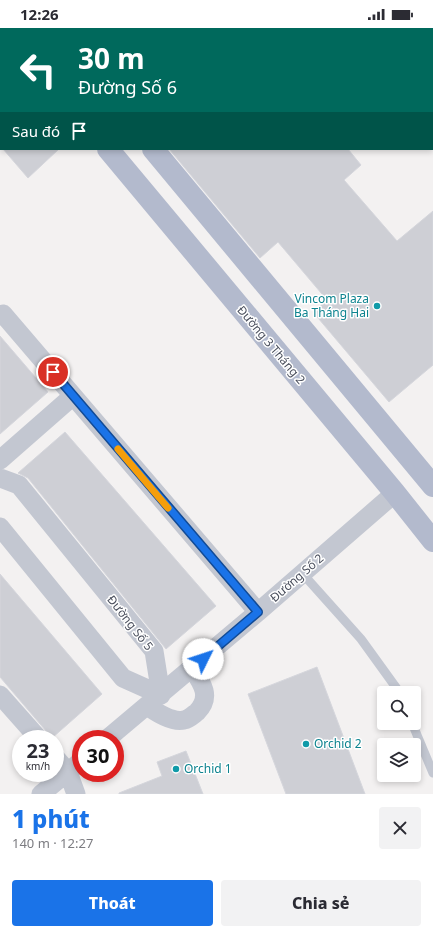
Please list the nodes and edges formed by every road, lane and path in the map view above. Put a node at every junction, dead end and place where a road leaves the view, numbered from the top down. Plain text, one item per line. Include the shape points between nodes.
1 (109, 150) edge
2 (154, 150) edge
3 (1, 315) edge
4 (73, 396) junction
5 (0, 460) edge
6 (0, 478) edge
7 (433, 486) edge
8 (395, 493) junction
9 (0, 527) edge
10 (433, 541) edge
11 (302, 573) junction
12 (258, 612) junction
13 (192, 668) junction
14 (395, 686) edge
15 (0, 695) edge
16 (154, 700) junction
17 (31, 730) edge
18 (119, 730) edge
19 (415, 730) edge
20 (72, 768) edge
21 (433, 773) edge
22 (75, 782) edge
23 (41, 794) edge
24 (76, 794) edge

1 - 8 main road, Đường 3 Tháng 2
2 - 7 main road
3 - 4 street
4 - 5 street
4 - 12 street
6 - 16 street, Đường Số 5 via 19,485 154,651
8 - 10 main road, Đường 3 Tháng 2
8 - 11 street, Đường Số 2
9 - 16 street via 123,678
11 - 12 street, Đường Số 2
11 - 14 lane via 361,639
12 - 13 street, Đường Số 2
13 - 16 street, Đường Số 2
13 - 16 street via 203,685 205,697 202,707 193,716 183,721 160,715
15 - 17 street
16 - 18 street, Đường Số 2
19 - 21 lane
20 - 23 street
22 - 24 street

